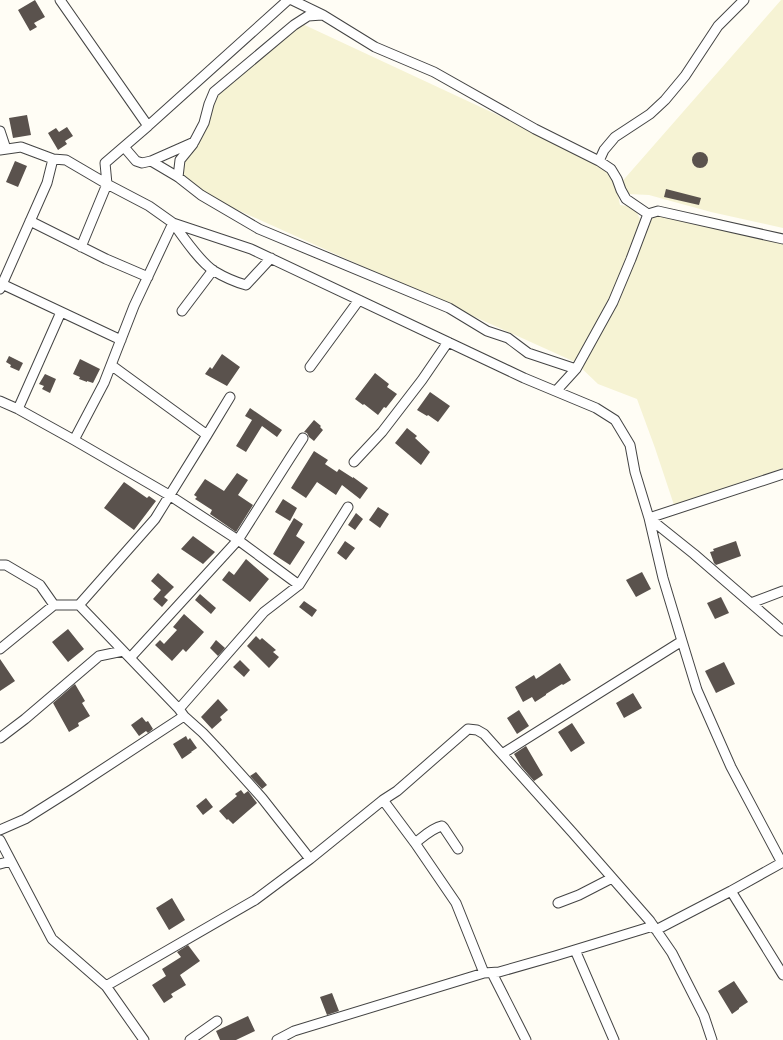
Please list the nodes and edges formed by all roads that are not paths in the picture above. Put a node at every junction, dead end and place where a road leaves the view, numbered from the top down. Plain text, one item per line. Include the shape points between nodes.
1 (60, 0) edge
2 (288, 0) edge
3 (292, 0) edge
4 (744, 0) edge
5 (324, 15) junction
6 (148, 126) junction
7 (0, 131) edge
8 (194, 142) junction
9 (124, 147) junction
10 (3, 150) edge
11 (53, 159) junction
12 (151, 161) junction
13 (599, 161) junction
14 (178, 177) junction
15 (107, 184) junction
16 (648, 214) junction
17 (30, 221) junction
18 (173, 223) junction
19 (783, 239) edge
20 (81, 247) junction
21 (271, 258) junction
22 (213, 270) junction
23 (148, 277) junction
24 (1, 287) edge
25 (359, 300) junction
26 (182, 311) dead end
27 (61, 312) junction
28 (121, 340) junction
29 (448, 342) junction
30 (111, 365) junction
31 (310, 367) dead end
32 (576, 369) junction
33 (556, 392) junction
34 (230, 397) dead end
35 (0, 401) edge
36 (18, 409) junction
37 (207, 435) junction
38 (303, 438) dead end
39 (74, 440) junction
40 (354, 462) dead end
41 (783, 474) edge
42 (169, 495) junction
43 (348, 507) dead end
44 (649, 518) junction
45 (238, 540) junction
46 (0, 565) edge
47 (299, 585) junction
48 (783, 591) edge
49 (751, 602) junction
50 (54, 604) junction
51 (79, 605) junction
52 (783, 631) edge
53 (682, 641) junction
54 (0, 649) edge
55 (123, 651) junction
56 (130, 658) junction
57 (181, 712) junction
58 (0, 738) edge
59 (502, 754) junction
60 (383, 800) junction
61 (0, 830) edge
62 (0, 840) edge
63 (415, 843) junction
64 (458, 849) dead end
65 (310, 859) junction
66 (11, 861) junction
67 (782, 863) edge
68 (0, 864) edge
69 (612, 878) junction
70 (731, 891) junction
71 (558, 903) dead end
72 (654, 928) junction
73 (575, 950) junction
74 (488, 973) junction
75 (783, 975) edge
76 (106, 986) junction
77 (217, 1021) dead end
78 (294, 1031) junction
79 (144, 1040) edge
80 (190, 1040) edge
81 (277, 1040) edge
82 (299, 1040) edge
83 (526, 1040) edge
84 (614, 1040) edge
85 (712, 1040) edge

1 - 6 street
2 - 6 street
3 - 5 street
4 - 13 street via 718,26 685,76 665,100 650,114 615,136
5 - 8 street via 308,16 303,19 214,92 208,104 204,123
5 - 13 street via 375,47 434,72 535,129
6 - 9 street
7 - 10 street
8 - 12 street
8 - 14 street via 180,160
9 - 12 street via 136,161
9 - 15 street via 105,163
10 - 11 street via 22,147
11 - 15 street via 66,160
11 - 17 street via 47,183
12 - 14 street
13 - 16 street via 611,169 626,199
14 - 32 street via 201,195 259,229 449,308 487,331 508,338 528,353
15 - 18 street via 149,206
15 - 20 street
16 - 19 street via 658,211
16 - 32 street via 613,302
17 - 20 street
17 - 24 street
18 - 21 street
18 - 22 street via 198,256
18 - 23 street
20 - 23 street
21 - 22 street via 246,285
21 - 25 street
22 - 26 street
23 - 28 street
24 - 27 street
25 - 29 street
25 - 31 street
27 - 28 street
27 - 36 street
28 - 30 street
29 - 33 street
29 - 40 street via 382,432
30 - 37 street
30 - 39 street
32 - 33 street
33 - 44 street via 596,408 615,420 630,445
34 - 37 street
35 - 36 street
36 - 39 street
37 - 42 street
38 - 45 street
39 - 42 street
41 - 44 street
42 - 45 street
42 - 51 street via 154,519
43 - 47 street
44 - 49 street
44 - 53 street via 663,578
45 - 47 street
45 - 56 street
46 - 50 street via 6,565 40,585
47 - 57 street via 264,612
48 - 49 street
49 - 52 street
50 - 51 street
50 - 54 street
51 - 55 street
53 - 59 street
53 - 67 street via 696,690 731,767
55 - 56 street
55 - 58 street via 99,656
56 - 57 street
57 - 61 street via 71,790 25,819
57 - 65 street via 262,798
59 - 60 street via 484,734 468,729 397,791
59 - 69 street
60 - 63 street
60 - 65 street
62 - 66 street
63 - 64 street via 442,826
63 - 74 street via 456,903
65 - 76 street via 255,900
66 - 68 street
66 - 76 street via 52,939
67 - 70 street
69 - 71 street
69 - 72 street
70 - 72 street
70 - 75 street
72 - 73 street
72 - 85 street via 672,953 704,1016
73 - 74 street
73 - 84 street
74 - 78 street
74 - 83 street
76 - 79 street
77 - 80 street
78 - 81 street
78 - 82 street

